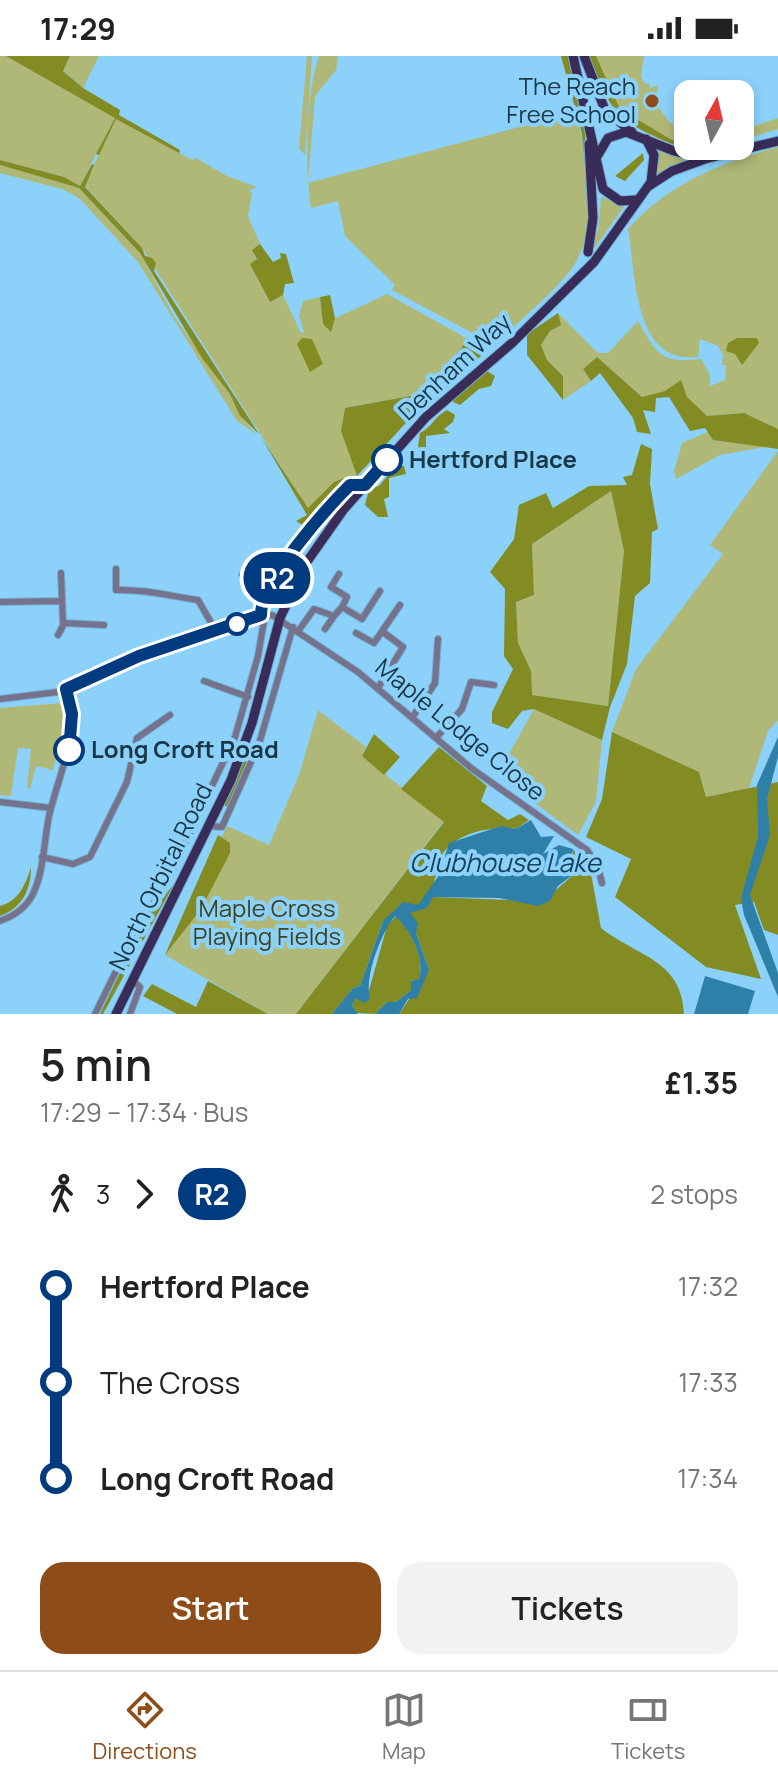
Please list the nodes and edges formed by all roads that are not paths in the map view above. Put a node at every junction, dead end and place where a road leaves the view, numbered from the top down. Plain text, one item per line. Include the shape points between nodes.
1 (573, 56) edge
2 (584, 56) edge
3 (588, 112) junction
4 (635, 134) junction
5 (646, 139) junction
6 (778, 141) edge
7 (754, 147) edge
8 (674, 148) edge
9 (597, 158) junction
10 (702, 160) edge
11 (601, 183) junction
12 (649, 186) junction
13 (635, 200) junction
14 (588, 252) junction
15 (583, 270) junction
16 (365, 485) junction
17 (116, 569) dead end
18 (61, 573) dead end
19 (339, 574) dead end
20 (242, 575) dead end
21 (380, 591) dead end
22 (267, 593) junction
23 (60, 601) junction
24 (0, 602) edge
25 (400, 605) dead end
26 (342, 607) junction
27 (263, 615) junction
28 (334, 616) junction
29 (280, 618) junction
30 (64, 624) junction
31 (94, 625) junction
32 (104, 625) dead end
33 (296, 628) junction
34 (325, 629) dead end
35 (216, 631) junction
36 (383, 632) junction
37 (356, 633) dead end
38 (95, 634) dead end
39 (58, 635) dead end
40 (438, 639) dead end
41 (204, 681) dead end
42 (494, 685) dead end
43 (378, 688) junction
44 (66, 689) junction
45 (248, 697) junction
46 (0, 699) edge
47 (170, 715) dead end
48 (412, 718) junction
49 (436, 738) junction
50 (0, 802) edge
51 (51, 808) junction
52 (209, 826) junction
53 (192, 833) junction
54 (202, 838) junction
55 (42, 857) junction
56 (602, 883) dead end
57 (0, 921) edge
58 (132, 980) junction
59 (95, 1014) edge
60 (116, 1014) edge
61 (130, 1014) edge

1 - 3 main road
2 - 4 main road via 605,110
3 - 9 main road
3 - 14 main road via 594,200
4 - 5 main road
4 - 9 main road via 608,138
5 - 8 main road
5 - 12 main road via 654,155
6 - 7 main road
9 - 11 main road
10 - 12 main road
11 - 13 main road via 615,199
11 - 14 main road, Denham Way
12 - 13 main road
13 - 15 main road, Denham Way via 594,262
14 - 15 main road, Denham Way
15 - 16 main road, Denham Way via 512,343 426,417
16 - 22 street via 350,485 323,513
16 - 29 main road, Denham Way via 306,563
17 - 35 street via 116,590 144,589 198,600
18 - 23 street
19 - 26 street via 331,587 347,597
20 - 22 street
21 - 26 street via 362,619
22 - 27 street
23 - 24 street
23 - 30 street
25 - 36 street
26 - 28 street
27 - 29 street
27 - 35 street
27 - 45 street
28 - 33 street via 314,609
28 - 34 street
29 - 33 street, Maple Lodge Close
29 - 52 main road, North Orbital Road via 249,732
30 - 31 street
30 - 39 street
31 - 32 street
31 - 38 street
33 - 43 street, Maple Lodge Close
33 - 52 street via 242,789 222,827
35 - 44 street via 139,656
36 - 37 street via 372,643
36 - 43 street via 403,647
40 - 48 street via 435,683
41 - 45 street
42 - 49 street via 471,682 462,709
43 - 48 street, Maple Lodge Close
44 - 46 street
44 - 51 street via 72,714 70,742
45 - 53 street
47 - 55 street via 137,738 127,782 90,857 73,864
48 - 49 street, Maple Lodge Close
49 - 56 street, Maple Lodge Close via 587,850
50 - 51 street
51 - 55 street
52 - 54 main road, North Orbital Road
53 - 54 street
53 - 59 street via 160,896 144,914
54 - 58 main road, North Orbital Road
55 - 57 street via 31,898
58 - 60 main road, North Orbital Road
58 - 61 street via 140,987

